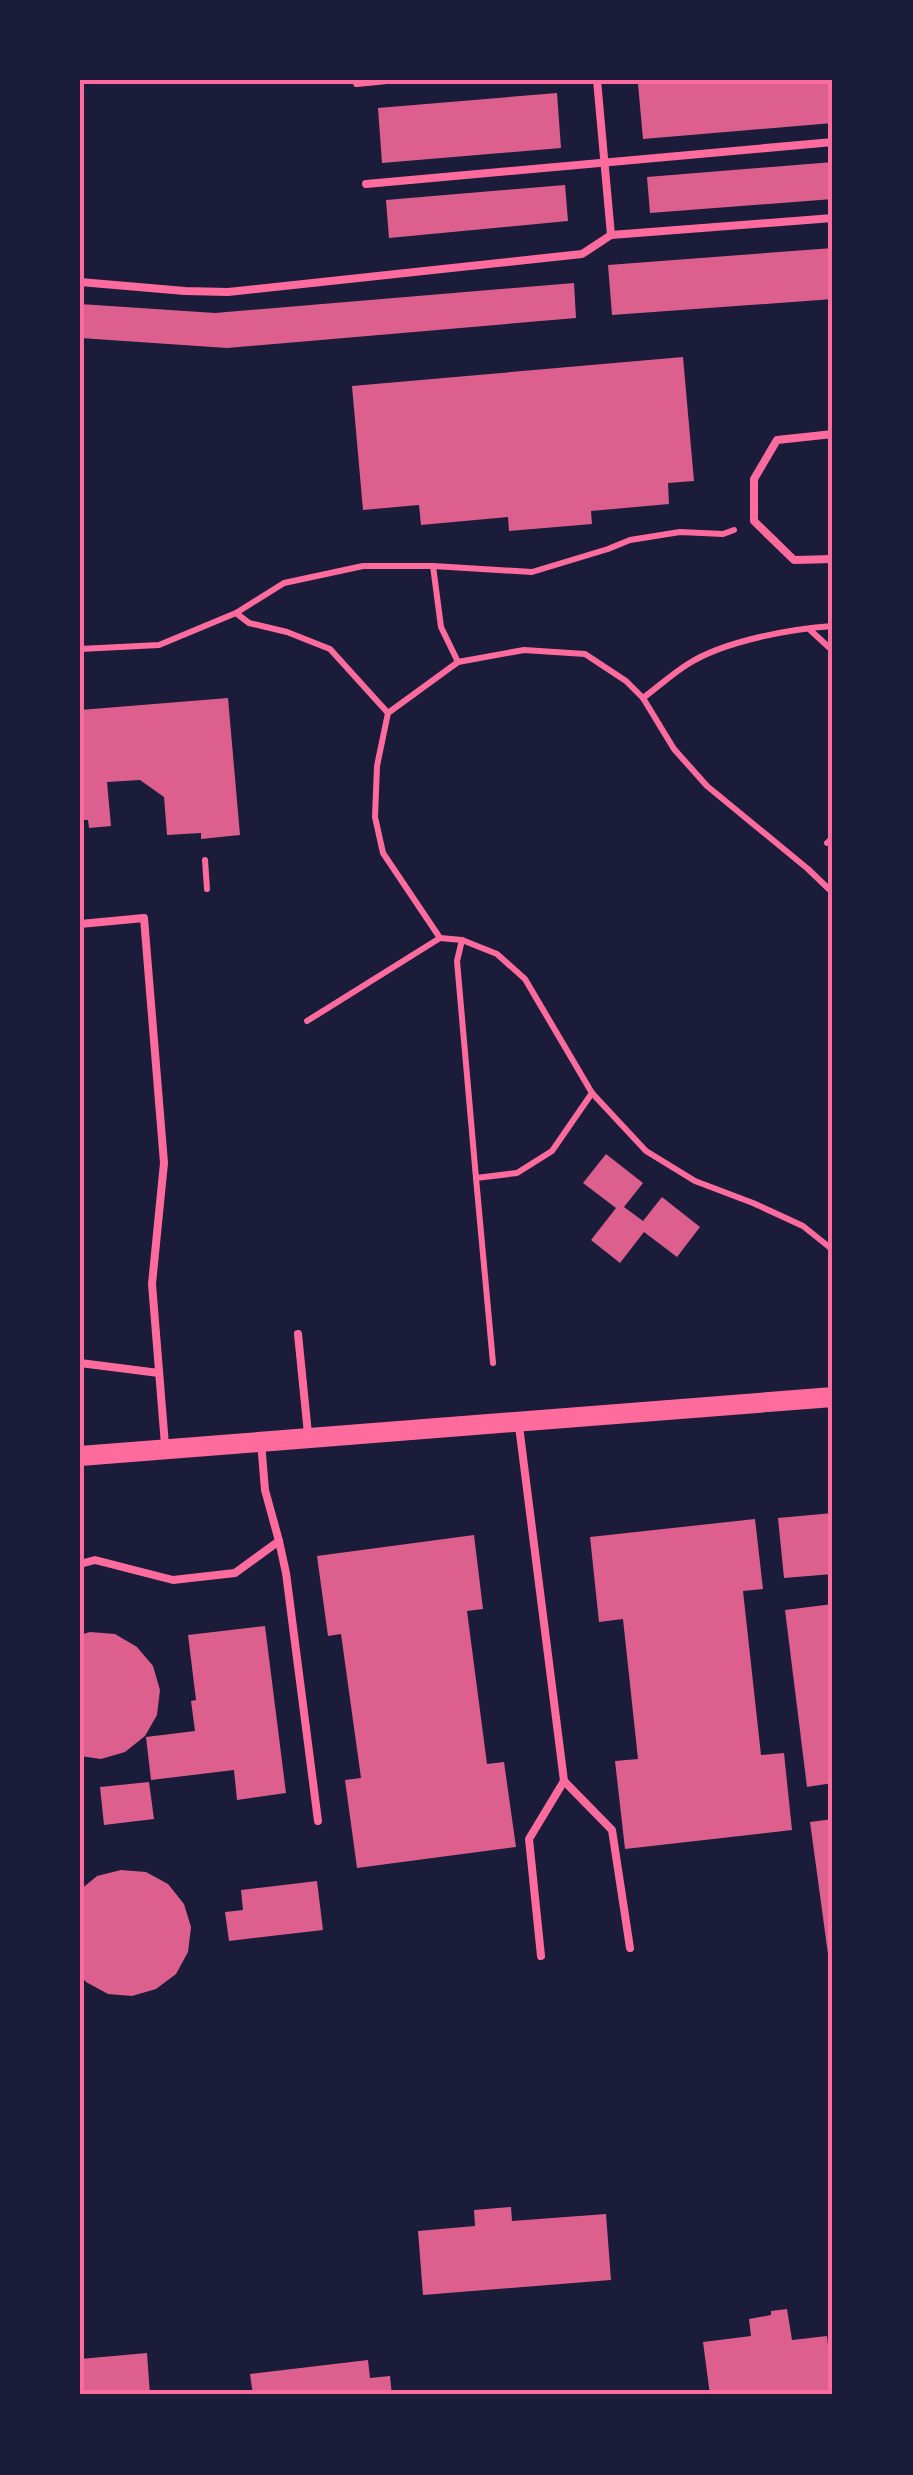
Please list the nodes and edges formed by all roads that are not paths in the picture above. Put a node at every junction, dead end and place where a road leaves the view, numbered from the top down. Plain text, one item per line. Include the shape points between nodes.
1 (386, 80) edge
2 (597, 80) edge
3 (357, 83) dead end
4 (833, 142) edge
5 (604, 163) junction
6 (366, 184) dead end
7 (833, 218) edge
8 (611, 235) junction
9 (80, 282) edge
10 (833, 434) edge
11 (833, 560) edge
12 (80, 924) edge
13 (298, 1334) dead end
14 (80, 1363) edge
15 (160, 1374) junction
16 (833, 1397) edge
17 (518, 1422) junction
18 (308, 1439) junction
19 (262, 1442) junction
20 (165, 1450) junction
21 (80, 1456) edge
22 (280, 1541) junction
23 (80, 1564) edge
24 (564, 1781) junction
25 (318, 1821) dead end
26 (630, 1948) dead end
27 (542, 1956) dead end

1 - 3 lane
2 - 5 lane
4 - 5 lane
5 - 6 lane
5 - 8 lane
7 - 8 lane
8 - 9 lane via 582,254 228,292
10 - 11 lane via 777,440 754,479 754,521 794,560
12 - 15 lane via 144,918 164,1164 152,1284
13 - 18 lane
14 - 15 lane
15 - 20 lane
16 - 17 main road
17 - 18 main road
17 - 24 lane
18 - 19 main road
19 - 20 main road
19 - 22 lane via 265,1490
20 - 21 main road
22 - 23 lane via 235,1573 173,1580 95,1560
22 - 25 lane
24 - 26 lane via 612,1830
24 - 27 lane via 529,1838

